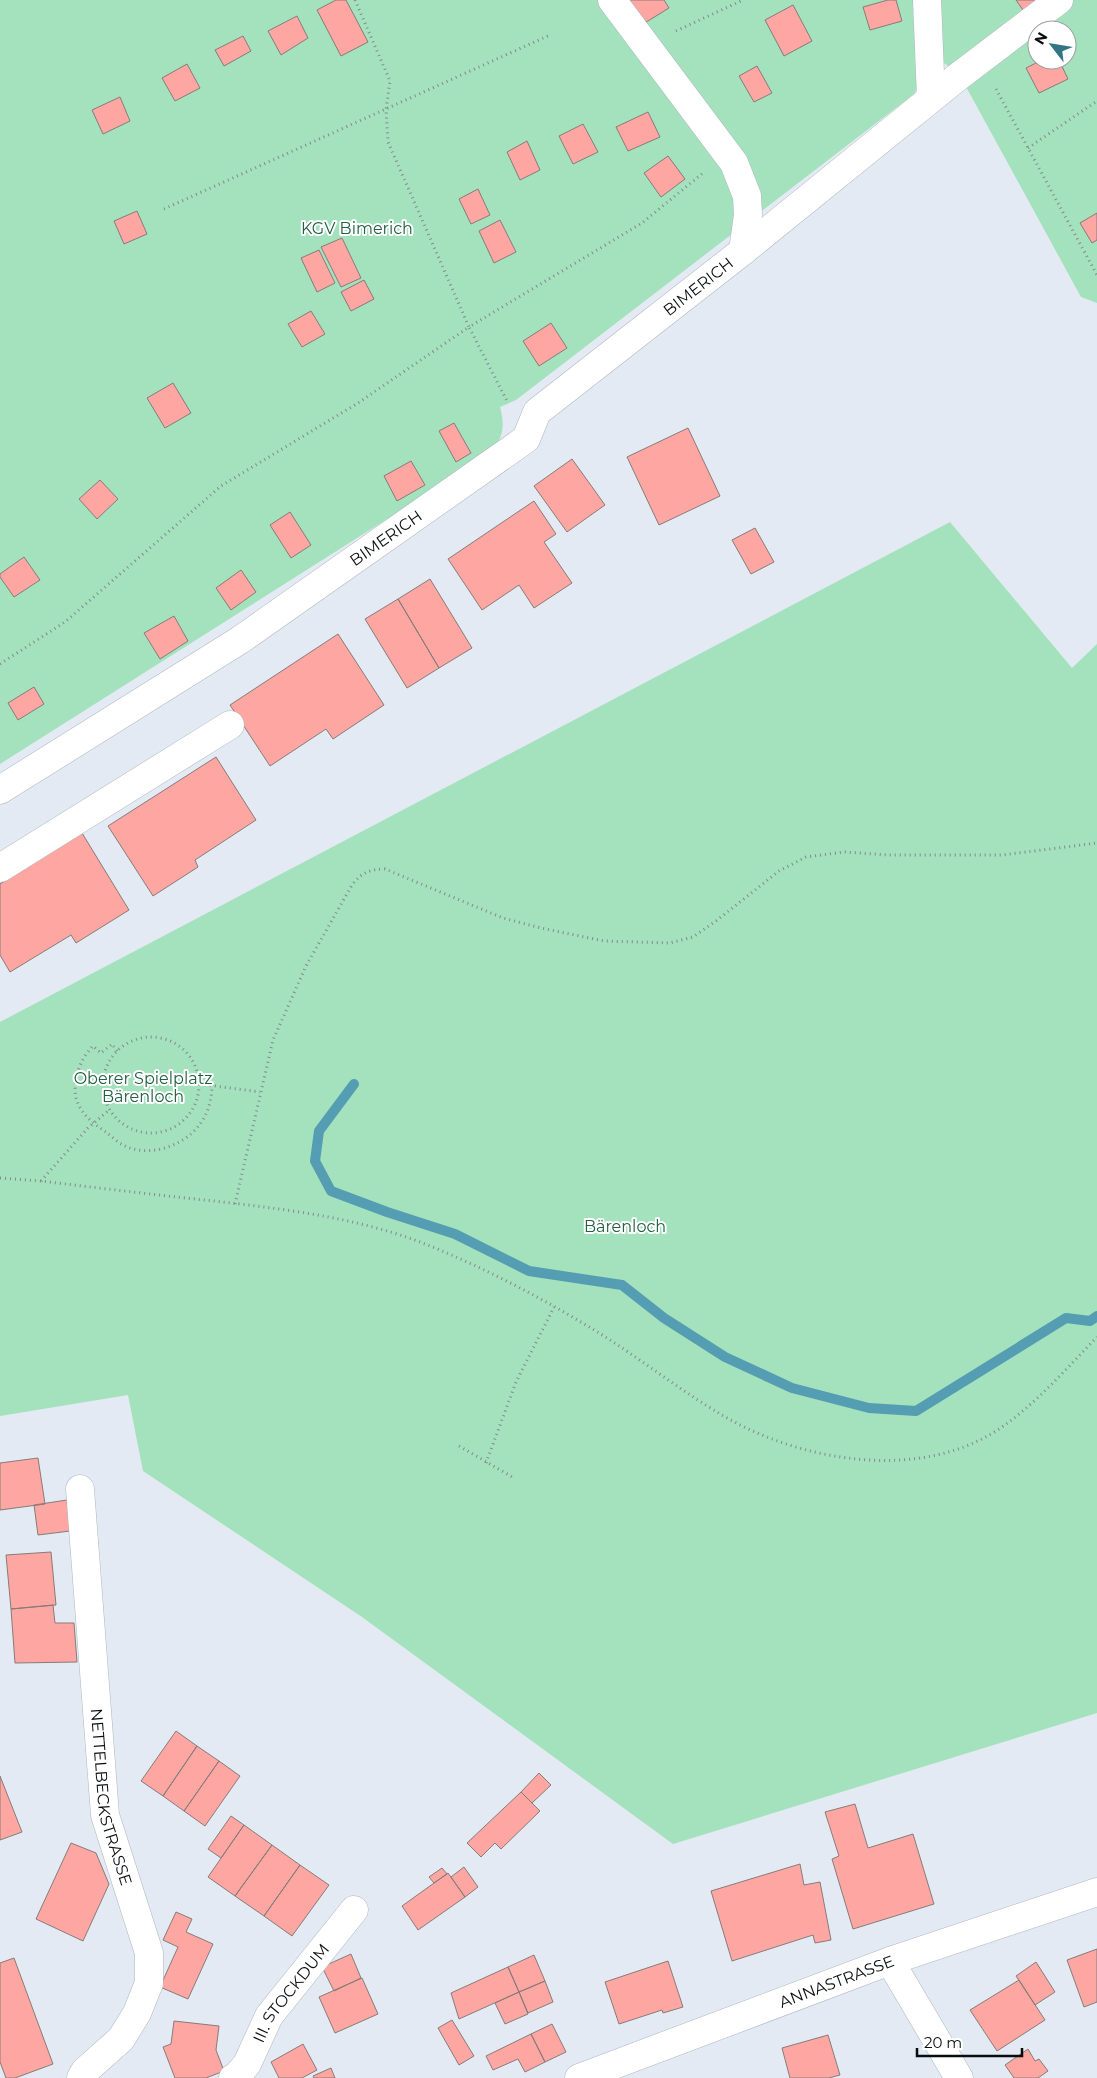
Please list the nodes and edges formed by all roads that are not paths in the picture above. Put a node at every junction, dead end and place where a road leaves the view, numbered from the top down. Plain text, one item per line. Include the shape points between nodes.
1 (612, 0) edge
2 (927, 0) edge
3 (1059, 0) edge
4 (931, 98) junction
5 (743, 251) junction
6 (230, 725) dead end
7 (0, 790) edge
8 (0, 868) edge
9 (80, 1489) dead end
10 (1097, 1892) edge
11 (354, 1910) dead end
12 (890, 1961) junction
13 (81, 2078) edge
14 (233, 2078) edge
15 (580, 2078) edge
16 (959, 2078) edge

1 - 5 street, BIMERICH via 734,163 747,196
2 - 4 street
3 - 4 street, BIMERICH
4 - 5 street, BIMERICH
5 - 7 street, BIMERICH via 537,412 526,439 240,640
6 - 8 street
9 - 13 street, NETTELBECKSTRASSE via 105,1815 149,1953 149,1983 137,2013 121,2039
10 - 12 street, ANNASTRASSE
11 - 14 street, III. STOCKDUM via 269,2016 247,2064
12 - 15 street, ANNASTRASSE
12 - 16 street

